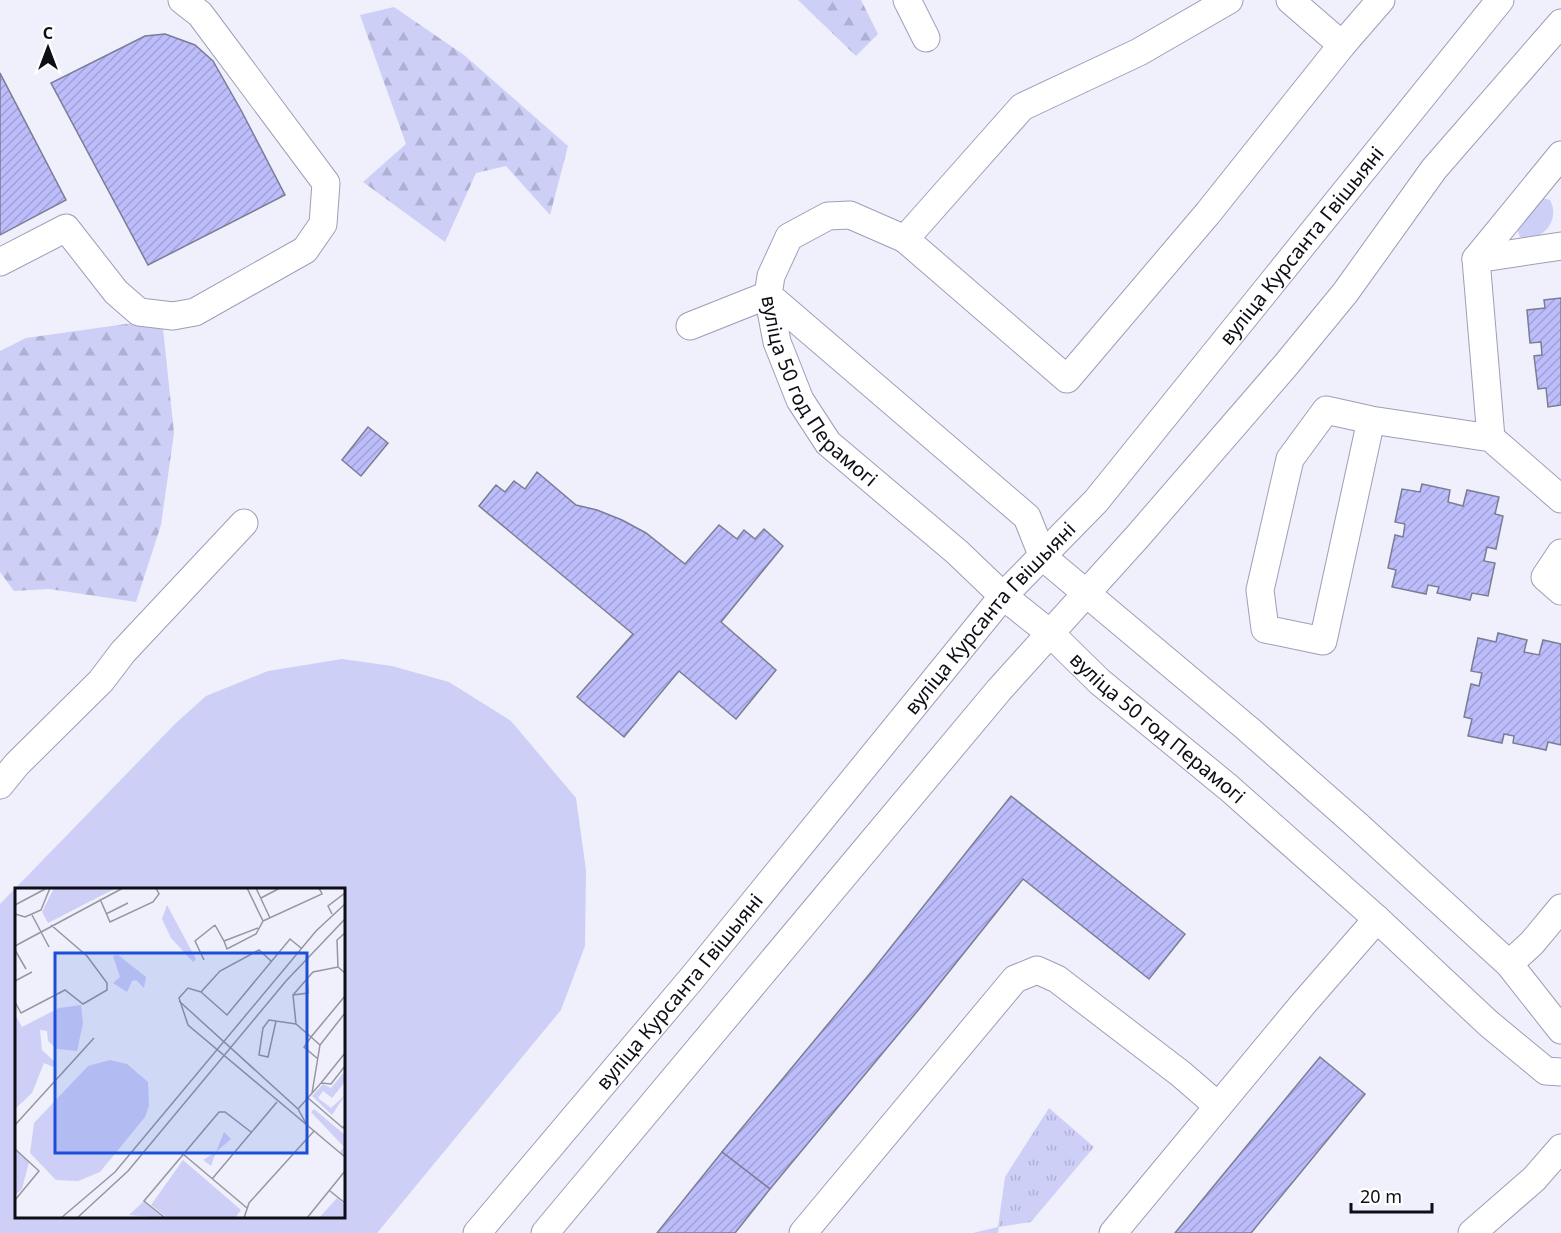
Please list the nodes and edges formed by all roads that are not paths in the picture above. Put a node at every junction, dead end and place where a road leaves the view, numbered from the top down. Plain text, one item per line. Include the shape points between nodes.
1 (182, 0) edge
2 (906, 0) edge
3 (1229, 0) edge
4 (1290, 0) edge
5 (1381, 0) edge
6 (1500, 0) edge
7 (1561, 23) edge
8 (926, 38) dead end
9 (1342, 45) junction
10 (1561, 160) edge
11 (905, 239) junction
12 (1561, 246) edge
13 (1476, 259) junction
14 (0, 262) edge
15 (768, 295) junction
16 (690, 326) dead end
17 (1371, 420) junction
18 (1491, 438) junction
19 (1561, 499) edge
20 (244, 523) dead end
21 (1561, 553) edge
22 (1043, 556) junction
23 (1561, 591) edge
24 (1086, 592) junction
25 (1003, 596) junction
26 (1051, 634) junction
27 (0, 785) edge
28 (1561, 908) edge
29 (1377, 919) junction
30 (1509, 964) junction
31 (1561, 1030) edge
32 (1561, 1072) edge
33 (1218, 1106) junction
34 (1561, 1148) edge
35 (477, 1233) edge
36 (545, 1233) edge
37 (803, 1233) edge
38 (1113, 1233) edge
39 (1472, 1233) edge

1 - 14 street via 200,14 326,183 323,224 305,250 195,312 173,316 139,312 116,292 66,228
2 - 8 street
3 - 11 street via 1139,52 1022,107
4 - 9 street
5 - 9 street
6 - 22 street, вуліца Курсанта Гвішыяні via 1096,501
7 - 24 street via 1434,169 1345,293 1300,347
9 - 11 street via 1208,213 1067,379
10 - 13 street
11 - 15 street via 850,215 828,216 789,237 771,276
12 - 13 street
13 - 18 street
15 - 16 street
15 - 22 street, вуліца 50 год Перамогі via 1027,517
15 - 25 street, вуліца 50 год Перамогі via 777,342 795,388 828,443
17 - 17 street via 1326,410 1290,459 1260,590 1266,629 1323,641
17 - 18 street
18 - 19 street
20 - 27 street via 123,652 101,681
21 - 23 street via 1545,577
22 - 24 street, вуліца 50 год Перамогі
22 - 25 street, вуліца Курсанта Гвішыяні
24 - 26 street
24 - 30 street, вуліца 50 год Перамогі via 1358,825
25 - 26 street, вуліца 50 год Перамогі
25 - 35 street, вуліца Курсанта Гвішыяні via 693,977
26 - 29 street, вуліца 50 год Перамогі via 1100,682 1229,788
26 - 36 street via 999,690
28 - 30 street
29 - 32 street, вуліца 50 год Перамогі via 1488,1023 1546,1071
29 - 33 street
30 - 31 street, вуліца 50 год Перамогі
33 - 37 street via 1058,979 1037,970 1015,979
33 - 38 street
34 - 39 street via 1534,1179

